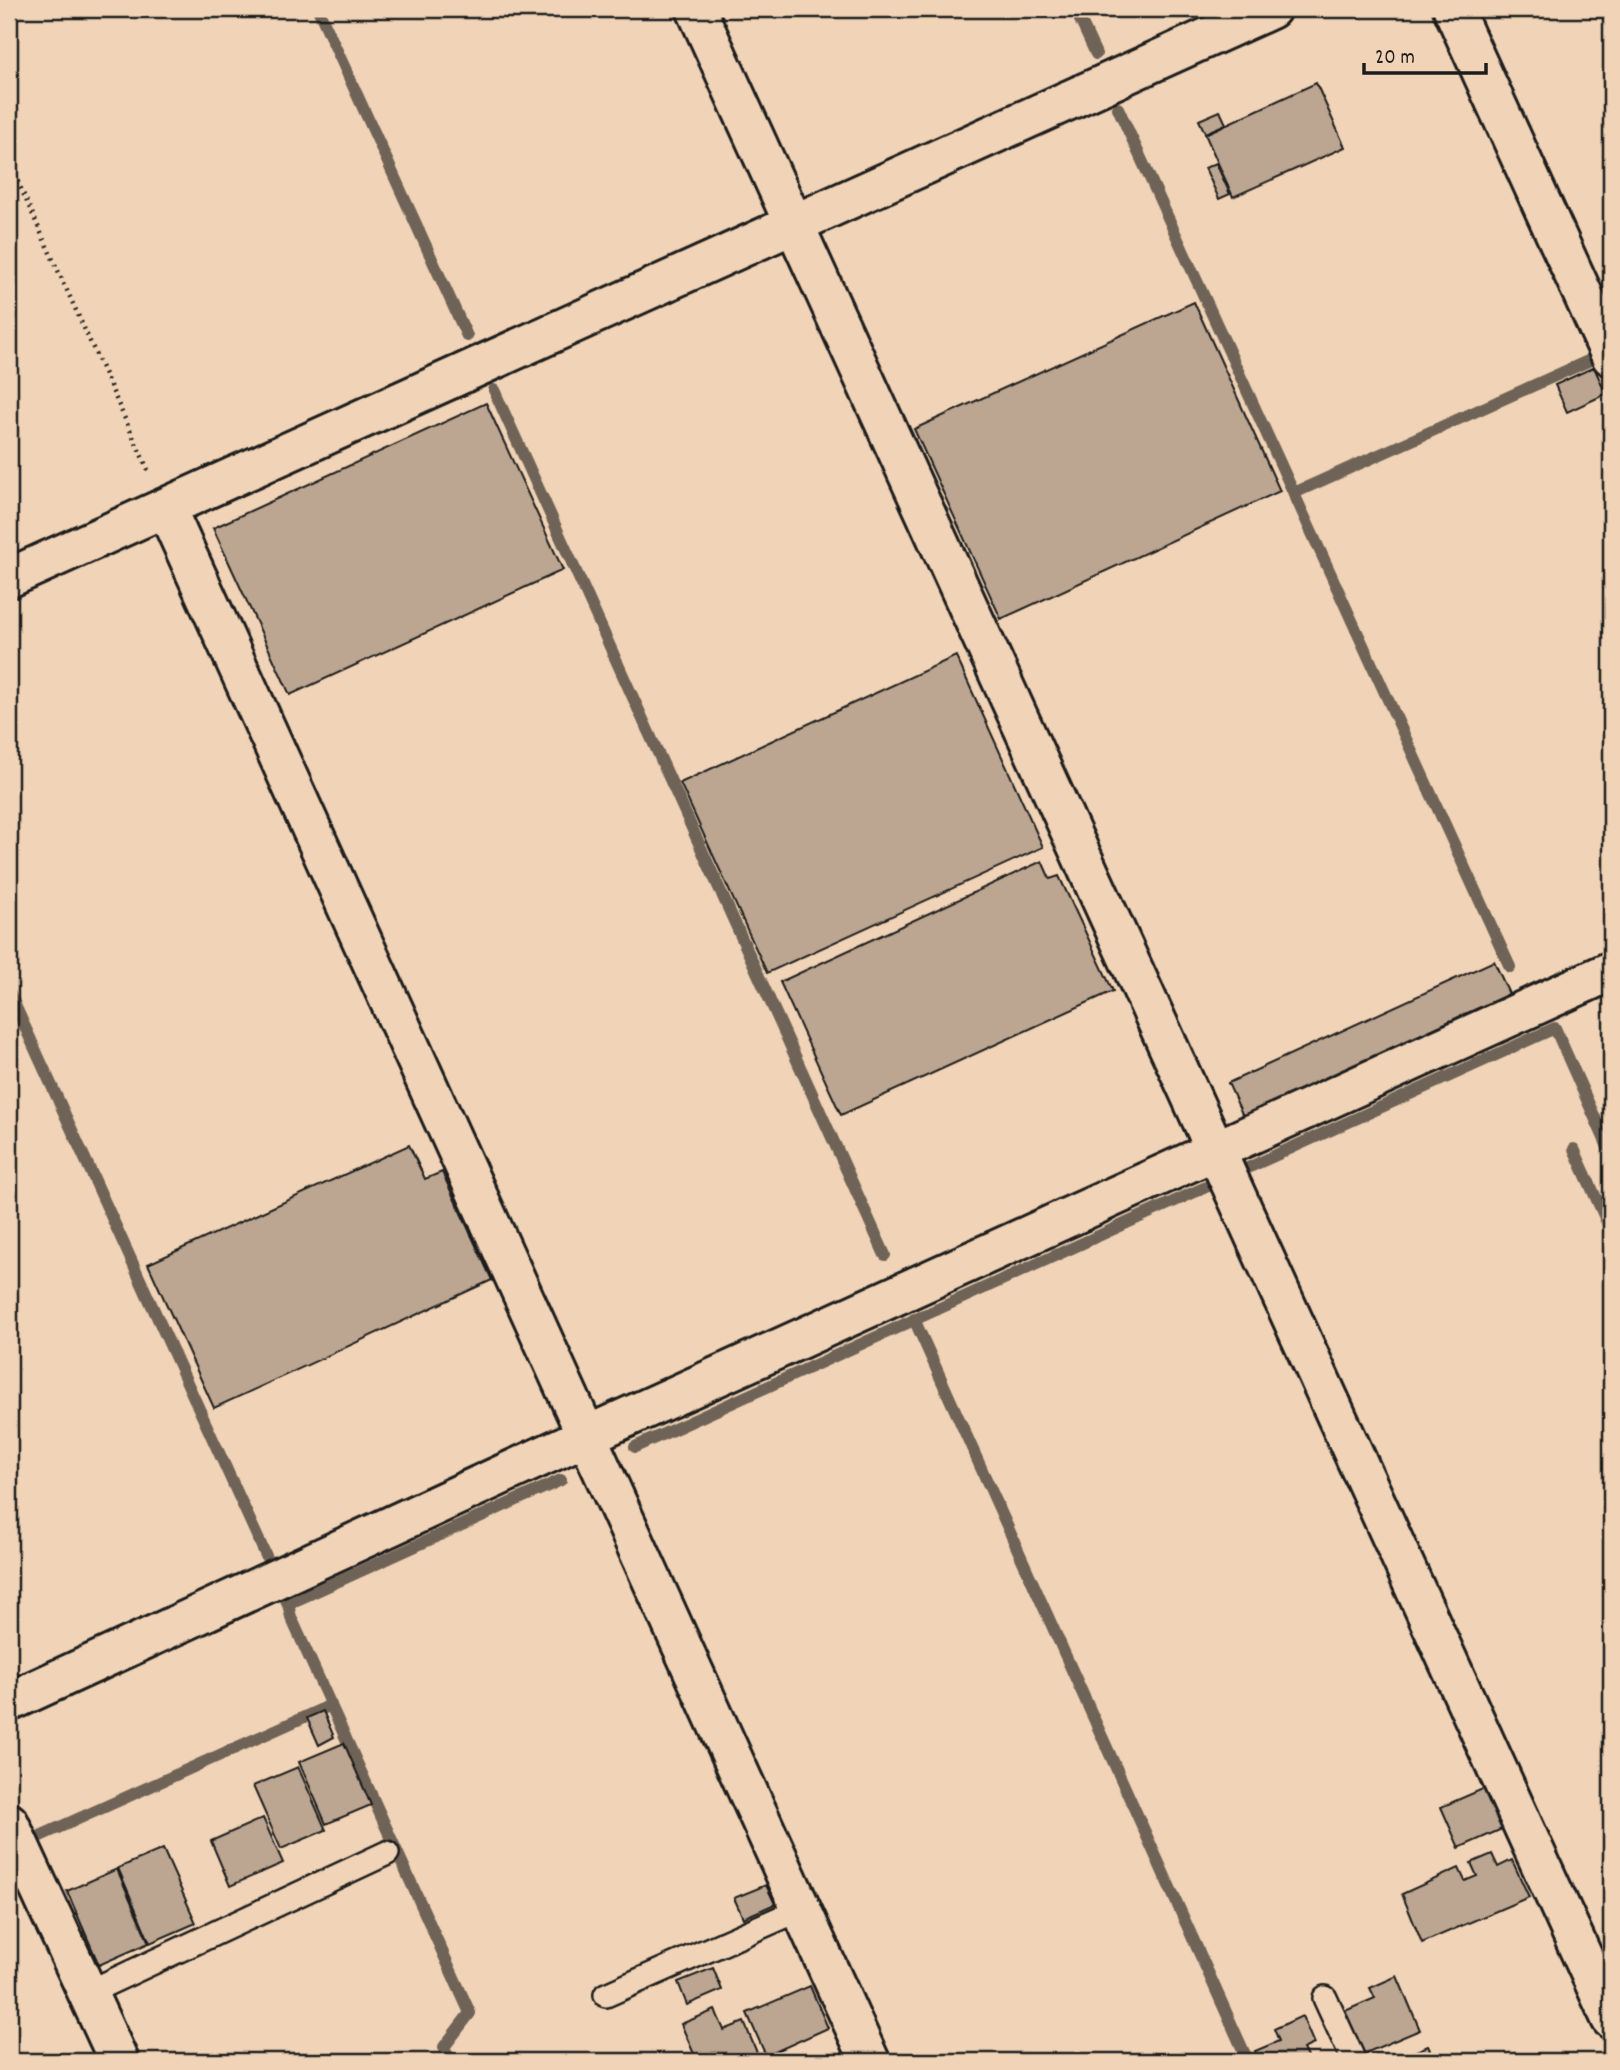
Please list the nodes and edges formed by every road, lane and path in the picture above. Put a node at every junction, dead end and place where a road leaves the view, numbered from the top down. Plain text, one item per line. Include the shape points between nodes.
1 (696, 9) edge
2 (1271, 9) edge
3 (1453, 9) edge
4 (9, 162) edge
5 (794, 224) junction
6 (1611, 356) edge
7 (166, 508) junction
8 (9, 578) edge
9 (1611, 971) edge
10 (1224, 1167) junction
11 (586, 1436) junction
12 (9, 1702) edge
13 (9, 1823) edge
14 (387, 1853) dead end
15 (801, 1909) junction
16 (87, 1993) junction
17 (607, 1995) dead end
18 (1325, 1998) dead end
19 (1611, 2019) edge
20 (119, 2061) edge
21 (870, 2061) edge
22 (1353, 2061) edge

1 - 5 street
2 - 5 street
3 - 6 street
4 - 7 path
5 - 7 street
5 - 10 street
7 - 8 street
7 - 11 street
9 - 10 street
10 - 11 street
10 - 19 street
11 - 12 street
11 - 15 street
13 - 16 street
14 - 16 lane
15 - 17 lane
15 - 21 street
16 - 20 street
18 - 22 lane

